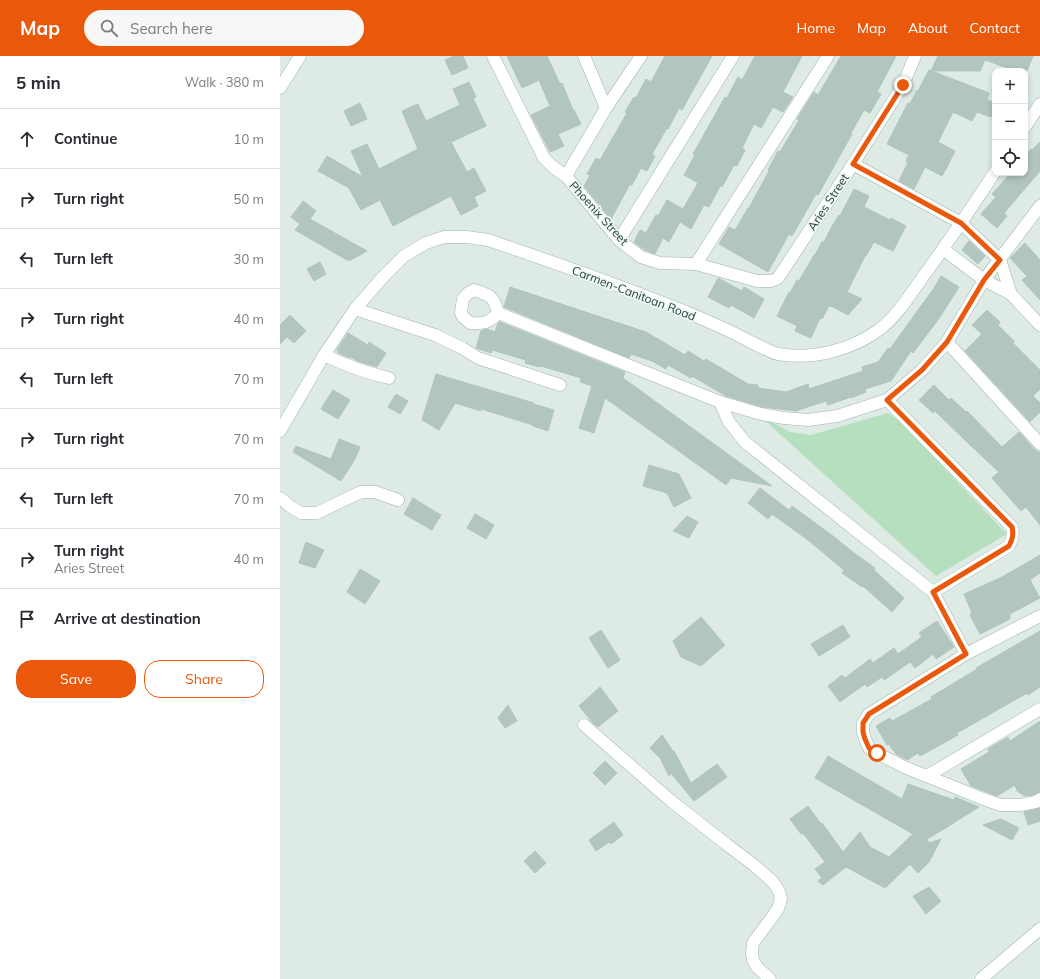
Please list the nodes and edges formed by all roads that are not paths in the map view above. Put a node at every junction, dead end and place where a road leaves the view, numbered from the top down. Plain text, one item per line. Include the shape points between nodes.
1 (300, 56) edge
2 (493, 56) edge
3 (584, 56) edge
4 (641, 56) edge
5 (733, 56) edge
6 (828, 56) edge
7 (914, 56) edge
8 (280, 88) edge
9 (1040, 104) edge
10 (606, 108) junction
11 (1028, 122) edge
12 (853, 164) junction
13 (566, 176) junction
14 (992, 176) edge
15 (1040, 206) edge
16 (961, 223) junction
17 (619, 240) junction
18 (944, 248) junction
19 (1000, 260) junction
20 (696, 264) junction
21 (984, 280) junction
22 (771, 282) joint
23 (1011, 294) junction
24 (355, 309) junction
25 (498, 312) dead end
26 (1040, 325) edge
27 (947, 342) junction
28 (324, 355) junction
29 (389, 378) dead end
30 (560, 385) dead end
31 (887, 400) junction
32 (720, 402) junction
33 (280, 430) edge
34 (1040, 444) edge
35 (280, 498) edge
36 (398, 500) dead end
37 (933, 592) junction
38 (1040, 616) edge
39 (966, 654) junction
40 (1040, 708) edge
41 (584, 725) dead end
42 (927, 776) junction
43 (1040, 799) edge
44 (1040, 929) edge
45 (770, 979) edge
46 (981, 979) edge

1 - 8 street
2 - 13 street, Phoenix Street via 544,158
3 - 10 street
4 - 10 street
5 - 17 street
6 - 20 street
7 - 12 street, Aries Street via 903,85
9 - 11 street
10 - 13 street
12 - 16 street
12 - 22 street, Aries Street via 778,278
13 - 17 street, Phoenix Street
14 - 16 street, Carmen-Canitoan Road
15 - 19 street
16 - 18 street, Carmen-Canitoan Road
16 - 19 street
17 - 20 street, Phoenix Street via 641,257 660,263
18 - 21 street
18 - 24 street, Carmen-Canitoan Road via 898,312 880,329 863,340 840,349 808,355 776,354 722,327 661,302 488,240 467,237 444,237 410,252
19 - 21 street
19 - 23 street
20 - 22 street, Phoenix Street via 757,281
21 - 23 street
21 - 27 street
23 - 26 street
24 - 28 street, Carmen-Canitoan Road
24 - 30 street via 435,335 478,358
25 - 32 street
27 - 31 street via 922,370
27 - 34 street
28 - 29 street via 347,366
28 - 33 street, Carmen-Canitoan Road
31 - 32 street via 837,416 808,420 769,415
31 - 37 street via 1012,527 1012,540 1009,546
32 - 37 street via 729,422 745,442
35 - 36 street via 301,514 317,513 360,492 375,492
37 - 39 street
38 - 39 street
39 - 42 street via 869,714 863,723 863,732 869,748
40 - 42 street
41 - 45 street via 670,800 773,882 781,899 778,909 753,943 752,953 757,967
42 - 43 street via 1001,805 1020,805
44 - 46 street

